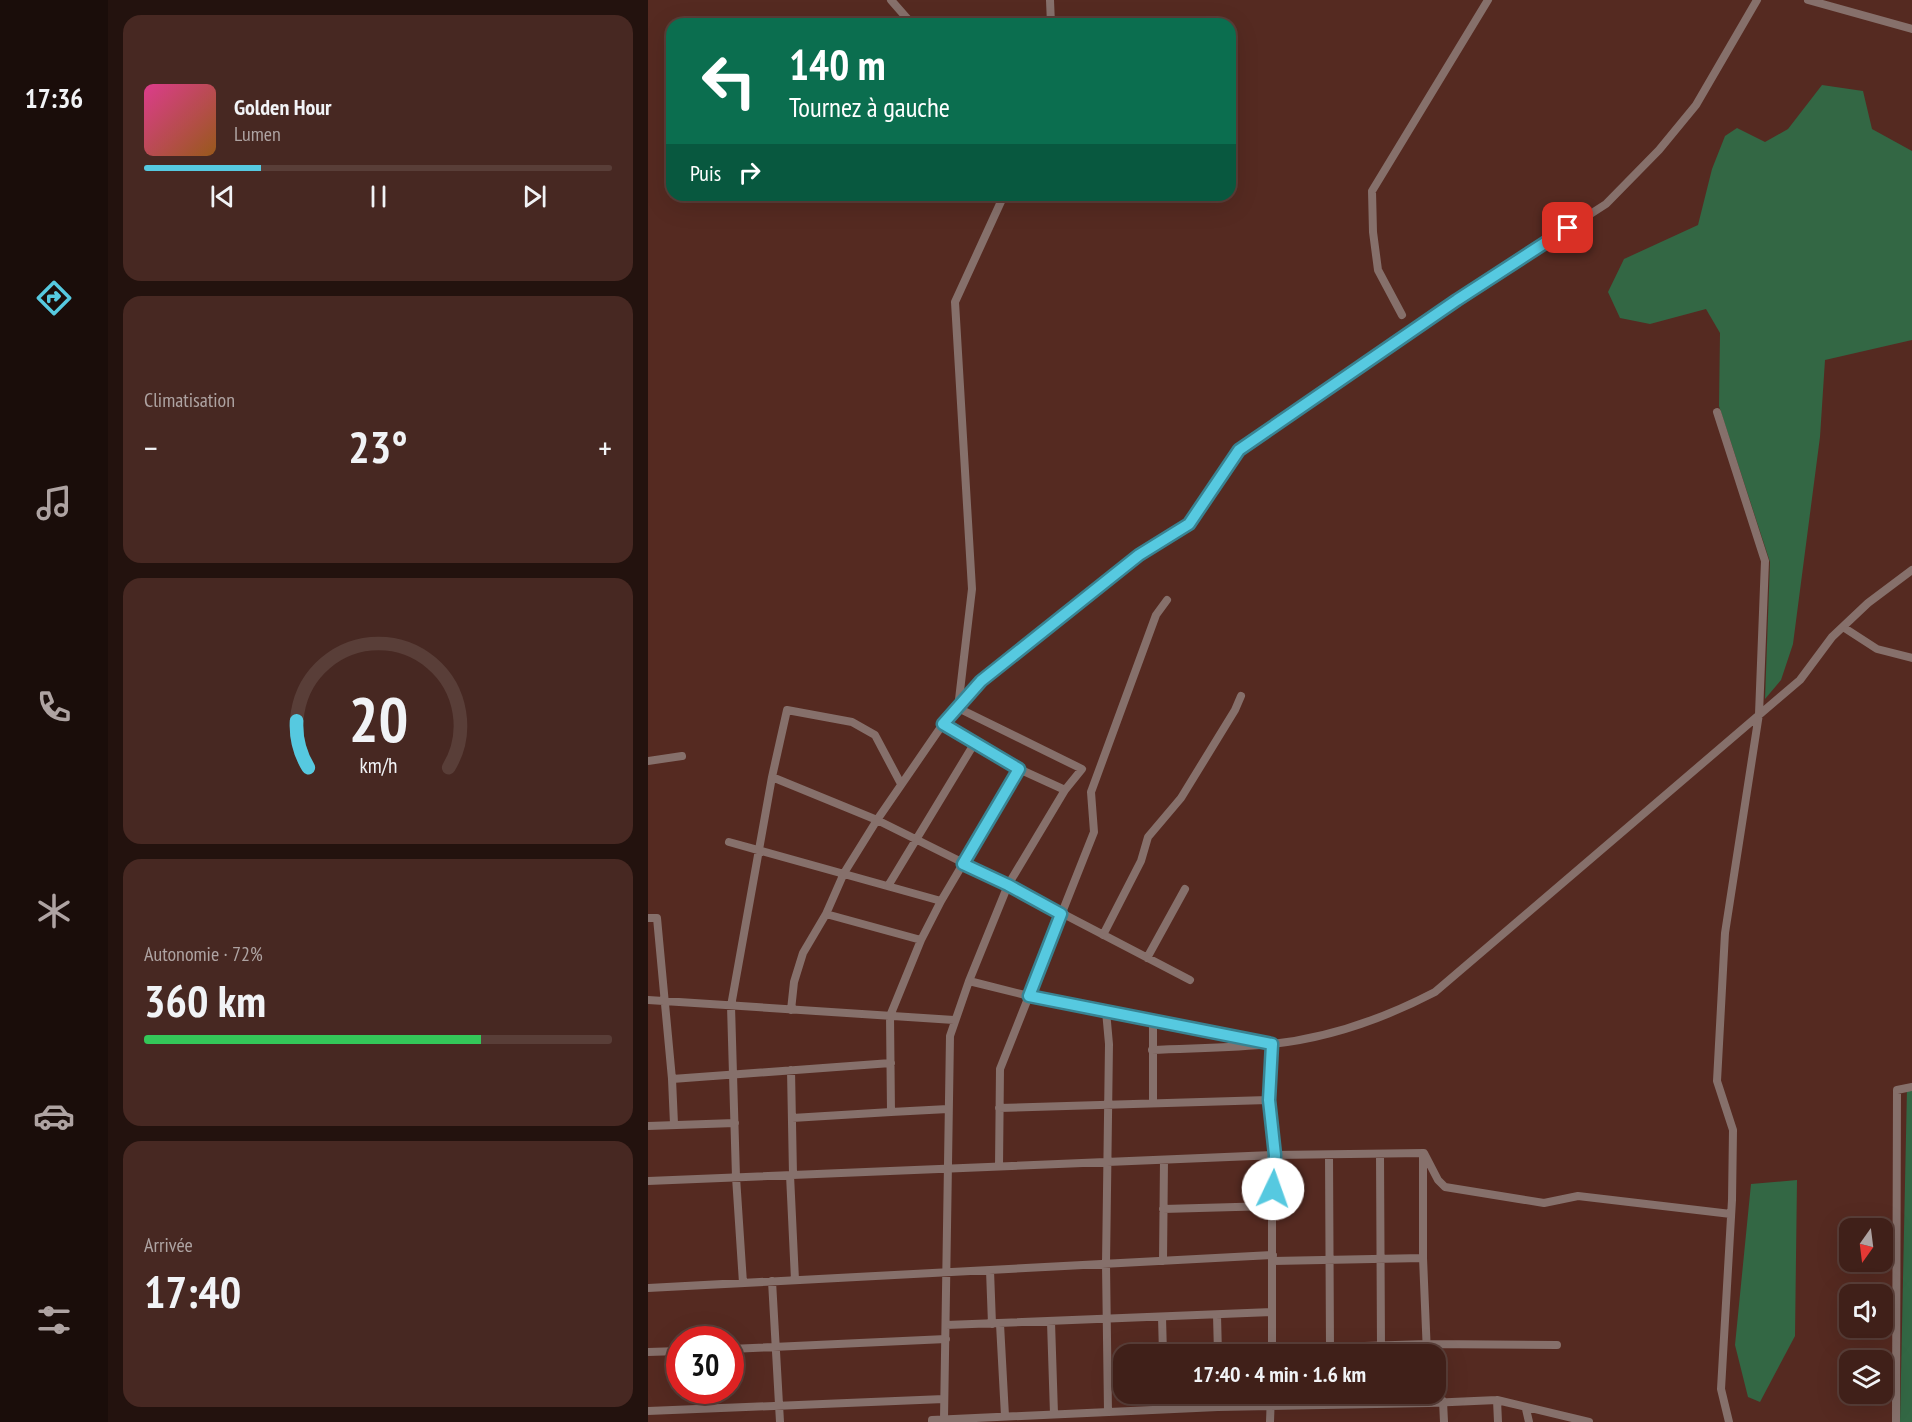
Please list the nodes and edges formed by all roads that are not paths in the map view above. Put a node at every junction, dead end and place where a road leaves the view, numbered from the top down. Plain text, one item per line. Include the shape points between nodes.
1 (891, 0) edge
2 (1050, 0) edge
3 (1488, 0) edge
4 (1757, 0) edge
5 (1808, 0) edge
6 (907, 18) edge
7 (1051, 18) edge
8 (1912, 29) edge
9 (1001, 201) edge
10 (1402, 315) dead end
11 (1717, 412) dead end
12 (1912, 570) edge
13 (1167, 600) dead end
14 (1843, 627) junction
15 (1912, 658) edge
16 (1241, 696) dead end
17 (958, 708) junction
18 (1759, 714) junction
19 (943, 724) junction
20 (974, 744) junction
21 (682, 756) dead end
22 (648, 761) edge
23 (1019, 769) junction
24 (772, 777) junction
25 (901, 784) junction
26 (1065, 790) junction
27 (877, 819) junction
28 (915, 839) junction
29 (729, 842) dead end
30 (759, 850) junction
31 (963, 864) junction
32 (844, 873) junction
33 (1008, 885) junction
34 (888, 886) junction
35 (1185, 889) dead end
36 (940, 901) junction
37 (826, 914) junction
38 (1061, 914) junction
39 (648, 918) edge
40 (1103, 935) junction
41 (921, 940) junction
42 (1147, 958) junction
43 (1190, 980) dead end
44 (969, 981) junction
45 (1029, 996) junction
46 (648, 1000) edge
47 (665, 1002) junction
48 (731, 1006) junction
49 (791, 1010) junction
50 (1106, 1011) junction
51 (890, 1016) junction
52 (954, 1020) junction
53 (1153, 1020) junction
54 (1272, 1044) junction
55 (1152, 1050) junction
56 (891, 1063) junction
57 (791, 1070) junction
58 (733, 1074) junction
59 (672, 1079) junction
60 (1912, 1087) edge
61 (1269, 1100) junction
62 (1153, 1103) junction
63 (1108, 1105) junction
64 (999, 1108) junction
65 (948, 1109) junction
66 (891, 1112) junction
67 (792, 1118) junction
68 (735, 1123) junction
69 (674, 1124) junction
70 (648, 1126) edge
71 (1424, 1153) junction
72 (1380, 1154) junction
73 (1275, 1155) junction
74 (1329, 1155) junction
75 (1164, 1160) junction
76 (1108, 1162) junction
77 (999, 1166) junction
78 (948, 1168) junction
79 (791, 1175) junction
80 (736, 1177) junction
81 (648, 1181) edge
82 (1272, 1206) junction
83 (1163, 1209) junction
84 (1731, 1214) junction
85 (1273, 1258) junction
86 (1381, 1258) junction
87 (1423, 1258) junction
88 (1328, 1259) junction
89 (1163, 1261) junction
90 (1106, 1264) junction
91 (990, 1270) junction
92 (948, 1272) junction
93 (795, 1280) junction
94 (772, 1281) junction
95 (743, 1283) junction
96 (648, 1288) edge
97 (1272, 1312) junction
98 (1218, 1315) junction
99 (1162, 1317) junction
100 (1107, 1319) junction
101 (1051, 1322) junction
102 (996, 1324) junction
103 (946, 1325) junction
104 (946, 1340) junction
105 (1163, 1344) edge
106 (1218, 1344) edge
107 (1272, 1344) edge
108 (1330, 1344) edge
109 (1381, 1344) edge
110 (1426, 1344) edge
111 (1446, 1344) edge
112 (1557, 1345) dead end
113 (775, 1347) junction
114 (744, 1348) edge
115 (666, 1351) edge
116 (648, 1352) edge
117 (944, 1399) junction
118 (1497, 1400) junction
119 (1446, 1401) edge
120 (779, 1404) junction
121 (1164, 1404) edge
122 (1376, 1404) edge
123 (1443, 1404) edge
124 (1271, 1406) junction
125 (1218, 1407) joint
126 (1526, 1408) junction
127 (1164, 1409) junction
128 (648, 1411) edge
129 (1125, 1411) junction
130 (1108, 1412) junction
131 (1054, 1414) junction
132 (1005, 1416) junction
133 (945, 1419) junction
134 (780, 1422) edge
135 (932, 1422) edge
136 (1126, 1422) edge
137 (1270, 1422) edge
138 (1444, 1422) edge
139 (1498, 1422) edge
140 (1529, 1422) edge
141 (1589, 1422) edge
142 (1729, 1422) edge
143 (1896, 1422) edge

1 - 6 street
2 - 7 street
3 - 10 street via 1372,190 1378,270
4 - 17 street via 1696,105 1606,204 1457,300 1239,450 1189,524 1130,562 981,681
5 - 8 street
9 - 17 street via 956,302 972,589
11 - 18 street via 1766,561
12 - 14 street
13 - 38 street via 1156,615 1101,762 1091,792 1094,832
14 - 15 street via 1877,649
14 - 18 street via 1800,680
16 - 40 street via 1181,798 1148,837 1142,861
17 - 19 street
17 - 26 street via 1082,769
18 - 54 street via 1435,992 1398,1011 1319,1035
18 - 84 street via 1725,933 1718,1058 1717,1081 1733,1130
19 - 20 street
19 - 25 street
20 - 23 street
20 - 28 street
21 - 22 street
23 - 26 street
23 - 31 street
24 - 25 street via 787,710 852,722 875,735
24 - 27 street
24 - 30 street
25 - 27 street
26 - 33 street
27 - 28 street
27 - 32 street
28 - 31 street
28 - 34 street
29 - 30 street
30 - 32 street
30 - 48 street
31 - 33 street
31 - 36 street
32 - 34 street
32 - 37 street
33 - 38 street
33 - 44 street
34 - 36 street
35 - 42 street
36 - 41 street
37 - 41 street
37 - 49 street via 803,952
38 - 40 street
38 - 45 street
39 - 47 street via 657,918
40 - 42 street
41 - 51 street
42 - 43 street
44 - 45 street
44 - 52 street
45 - 50 street
45 - 64 street via 1000,1069
46 - 47 street
47 - 48 street
47 - 59 street
48 - 49 street
48 - 58 street
49 - 51 street
50 - 53 street
50 - 63 street
51 - 52 street
51 - 56 street
52 - 65 street
53 - 54 street
53 - 55 street
54 - 55 street
54 - 61 street
55 - 62 street
56 - 57 street
56 - 66 street
57 - 58 street
57 - 67 street
58 - 59 street
58 - 68 street
59 - 69 street
60 - 143 street via 1897,1090
61 - 62 street
61 - 73 street
62 - 63 street
63 - 64 street
63 - 76 street
64 - 77 street
65 - 66 street
65 - 78 street
66 - 67 street
67 - 79 street
68 - 69 street
68 - 80 street
69 - 70 street
71 - 72 street
71 - 84 street via 1445,1187 1544,1203 1578,1196
71 - 87 street
72 - 74 street
72 - 86 street
73 - 74 street
73 - 75 street
73 - 82 street
74 - 88 street
75 - 76 street
75 - 83 street
76 - 77 street
76 - 90 street
77 - 78 street
78 - 79 street
78 - 92 street
79 - 80 street
79 - 93 street
80 - 81 street
80 - 95 street
82 - 83 street
82 - 85 street
83 - 89 street
84 - 142 street via 1721,1389
85 - 88 street
85 - 89 street
85 - 97 street
86 - 87 street
86 - 88 street
86 - 109 street
87 - 110 street
88 - 108 street
89 - 90 street
90 - 91 street
90 - 100 street
91 - 92 street
91 - 102 street
92 - 93 street
92 - 103 street
93 - 94 street
94 - 95 street
94 - 113 street
95 - 96 street
97 - 98 street
97 - 107 street
98 - 99 street
98 - 106 street
99 - 100 street
99 - 105 street
100 - 101 street
100 - 130 street
101 - 102 street
101 - 131 street
102 - 103 street
102 - 132 street
103 - 104 street
104 - 113 street
104 - 117 street
111 - 112 street
113 - 114 street
113 - 120 street
115 - 116 street
117 - 120 street
117 - 133 street
118 - 119 street
118 - 126 street
118 - 139 street
120 - 128 street
120 - 134 street
121 - 127 street
122 - 124 street
123 - 138 street
124 - 125 street
124 - 137 street
125 - 127 street
126 - 140 street
126 - 141 street
127 - 129 street
129 - 130 street
129 - 136 street
130 - 131 street
131 - 132 street
132 - 133 street
133 - 135 street

